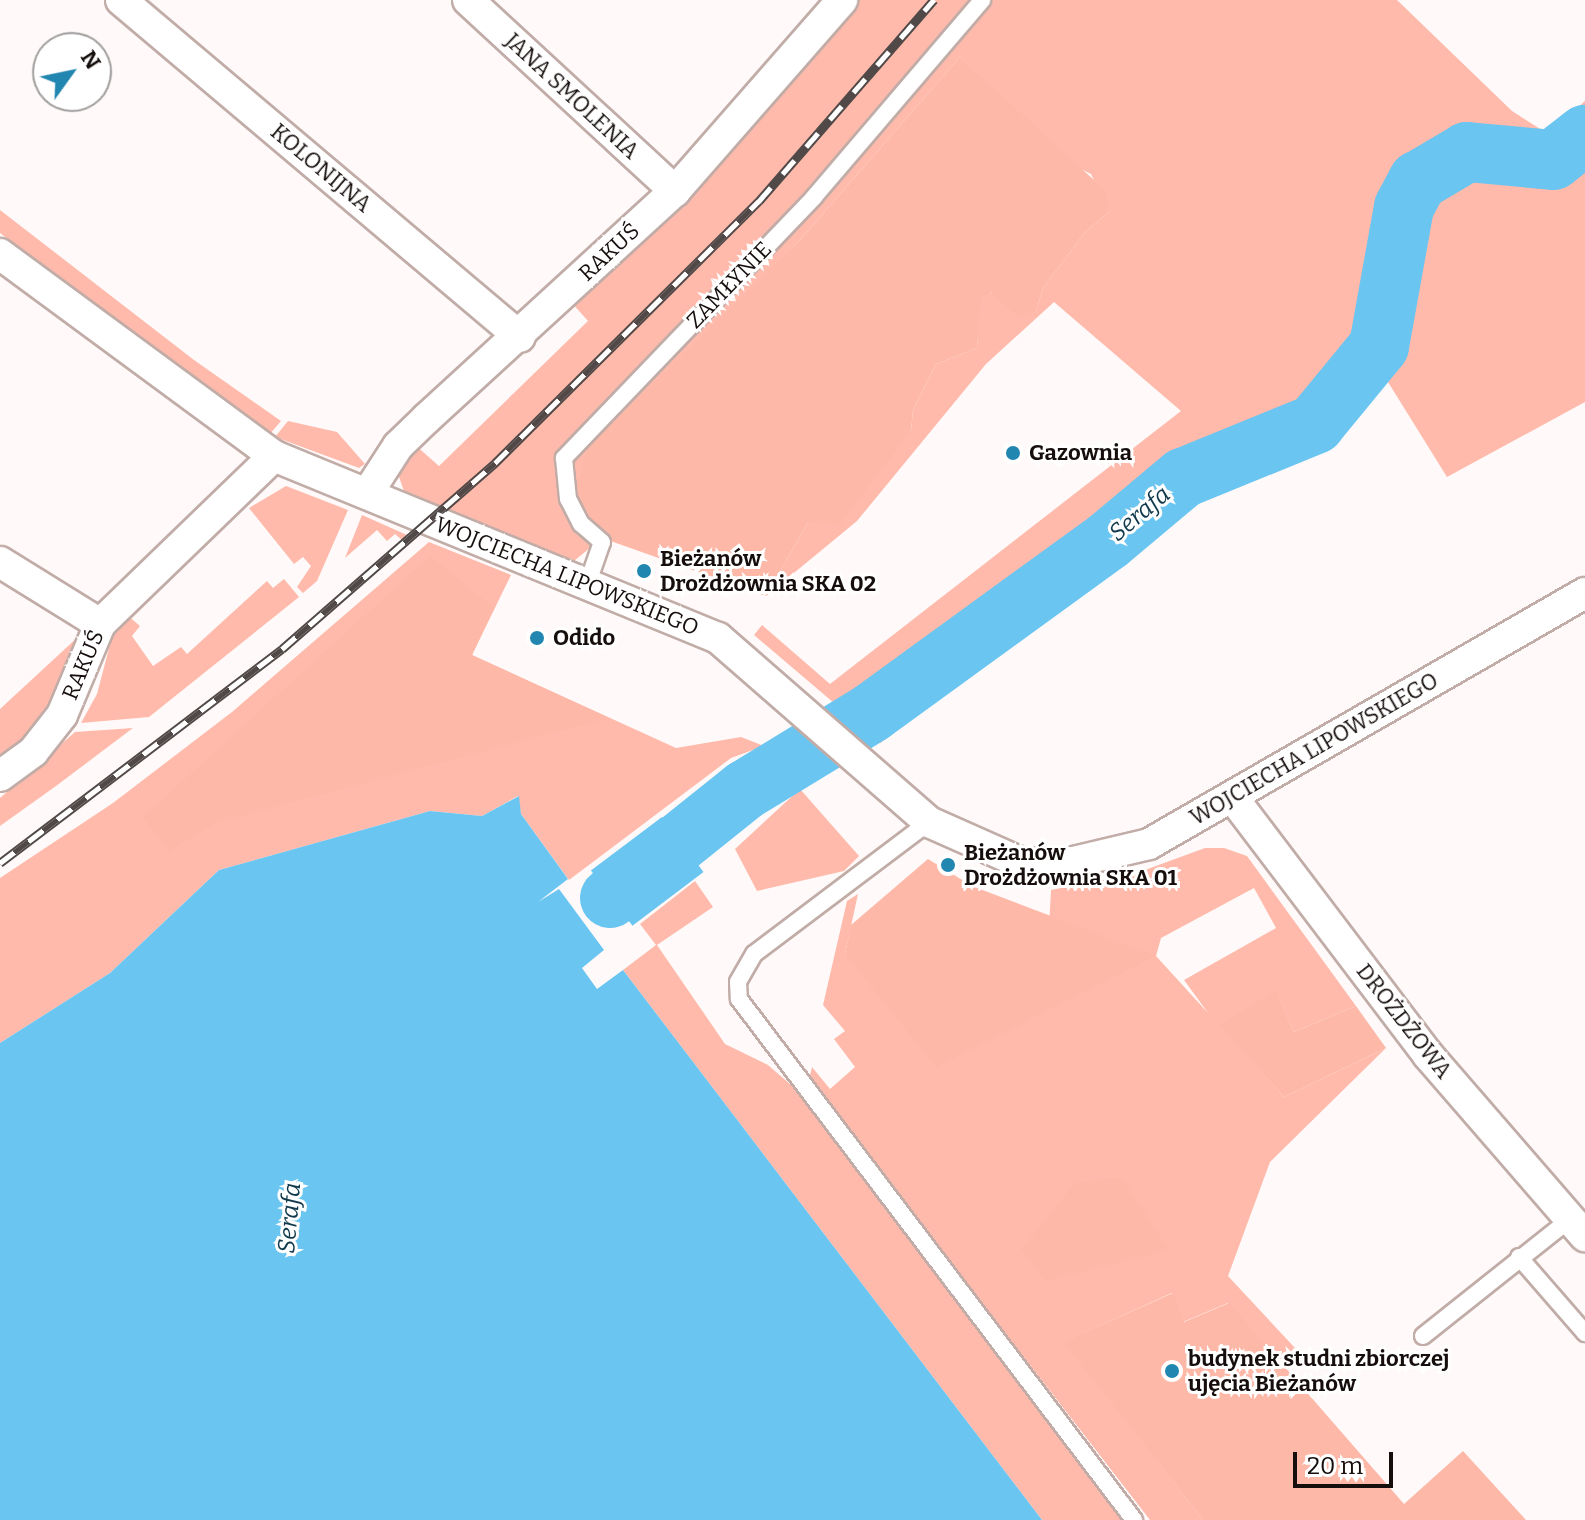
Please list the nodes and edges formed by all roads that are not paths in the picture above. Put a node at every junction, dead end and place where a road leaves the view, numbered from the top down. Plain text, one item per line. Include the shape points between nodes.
1 (121, 0) edge
2 (468, 0) edge
3 (842, 0) edge
4 (982, 0) edge
5 (675, 191) junction
6 (0, 254) edge
7 (520, 337) junction
8 (274, 456) junction
9 (367, 494) junction
10 (0, 562) edge
11 (588, 582) junction
12 (1585, 593) edge
13 (100, 624) junction
14 (0, 776) edge
15 (1233, 798) junction
16 (929, 822) junction
17 (1578, 1227) edge
18 (1519, 1257) junction
19 (1585, 1333) edge
20 (1423, 1336) dead end
21 (1134, 1520) edge

1 - 7 street, KOLONIJNA
2 - 5 street, JANA SMOLENIA
3 - 5 street, RAKUŚ
4 - 11 lane, ZAMŁYNIE via 814,197 564,458 568,499 581,524 602,542
5 - 7 street, RAKUŚ
6 - 8 street, WOJCIECHA LIPOWSKIEGO
7 - 9 street, RAKUŚ via 398,446
8 - 9 street, WOJCIECHA LIPOWSKIEGO
8 - 13 street, RAKUŚ
9 - 11 street, WOJCIECHA LIPOWSKIEGO
10 - 13 street
11 - 16 street, WOJCIECHA LIPOWSKIEGO via 718,638
12 - 15 street, WOJCIECHA LIPOWSKIEGO via 1287,760
13 - 14 street, RAKUŚ via 62,715 33,752
15 - 16 street, WOJCIECHA LIPOWSKIEGO via 1149,844 1073,862 1024,864
15 - 17 street, DROŻDŻOWA via 1428,1055
16 - 21 lane via 754,954 738,982 739,999
17 - 18 lane
18 - 19 lane
18 - 20 lane

